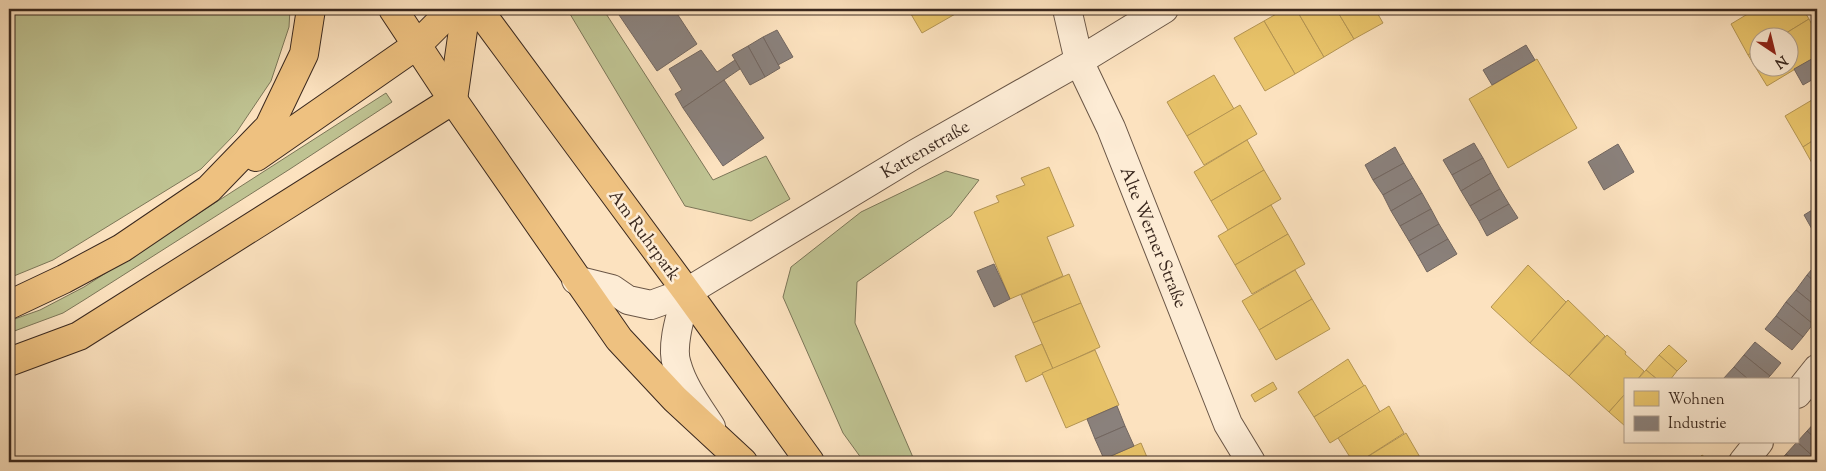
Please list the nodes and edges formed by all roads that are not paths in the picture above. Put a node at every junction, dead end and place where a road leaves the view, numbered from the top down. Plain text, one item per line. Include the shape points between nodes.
1 (311, 9) edge
2 (393, 9) edge
3 (453, 9) edge
4 (466, 9) edge
5 (478, 9) edge
6 (1067, 9) edge
7 (1164, 9) edge
8 (417, 44) junction
9 (1079, 61) junction
10 (453, 100) junction
11 (209, 189) junction
12 (576, 280) junction
13 (687, 292) junction
14 (9, 305) edge
15 (9, 362) edge
16 (1817, 369) edge
17 (1798, 393) edge
18 (721, 443) junction
19 (1757, 444) edge
20 (743, 462) edge
21 (810, 462) edge
22 (1251, 462) edge
23 (1743, 462) edge

1 - 11 main road via 304,54 269,127
2 - 8 main road
3 - 8 main road
4 - 10 main road
5 - 13 main road, Am Ruhrpark
6 - 9 street, Alte Werner Straße
7 - 9 street, Kattenstraße
8 - 10 main road
8 - 11 main road
9 - 13 street, Kattenstraße via 915,154
9 - 22 street, Alte Werner Straße via 1111,128 1228,424
10 - 12 main road
10 - 15 main road via 79,336
11 - 14 main road via 122,248
12 - 13 street, Kattenstraße via 612,289 628,300 651,305
12 - 18 main road via 619,339
13 - 18 street via 676,335 676,364
13 - 21 main road, Am Ruhrpark
16 - 17 street
18 - 20 main road
19 - 23 street

